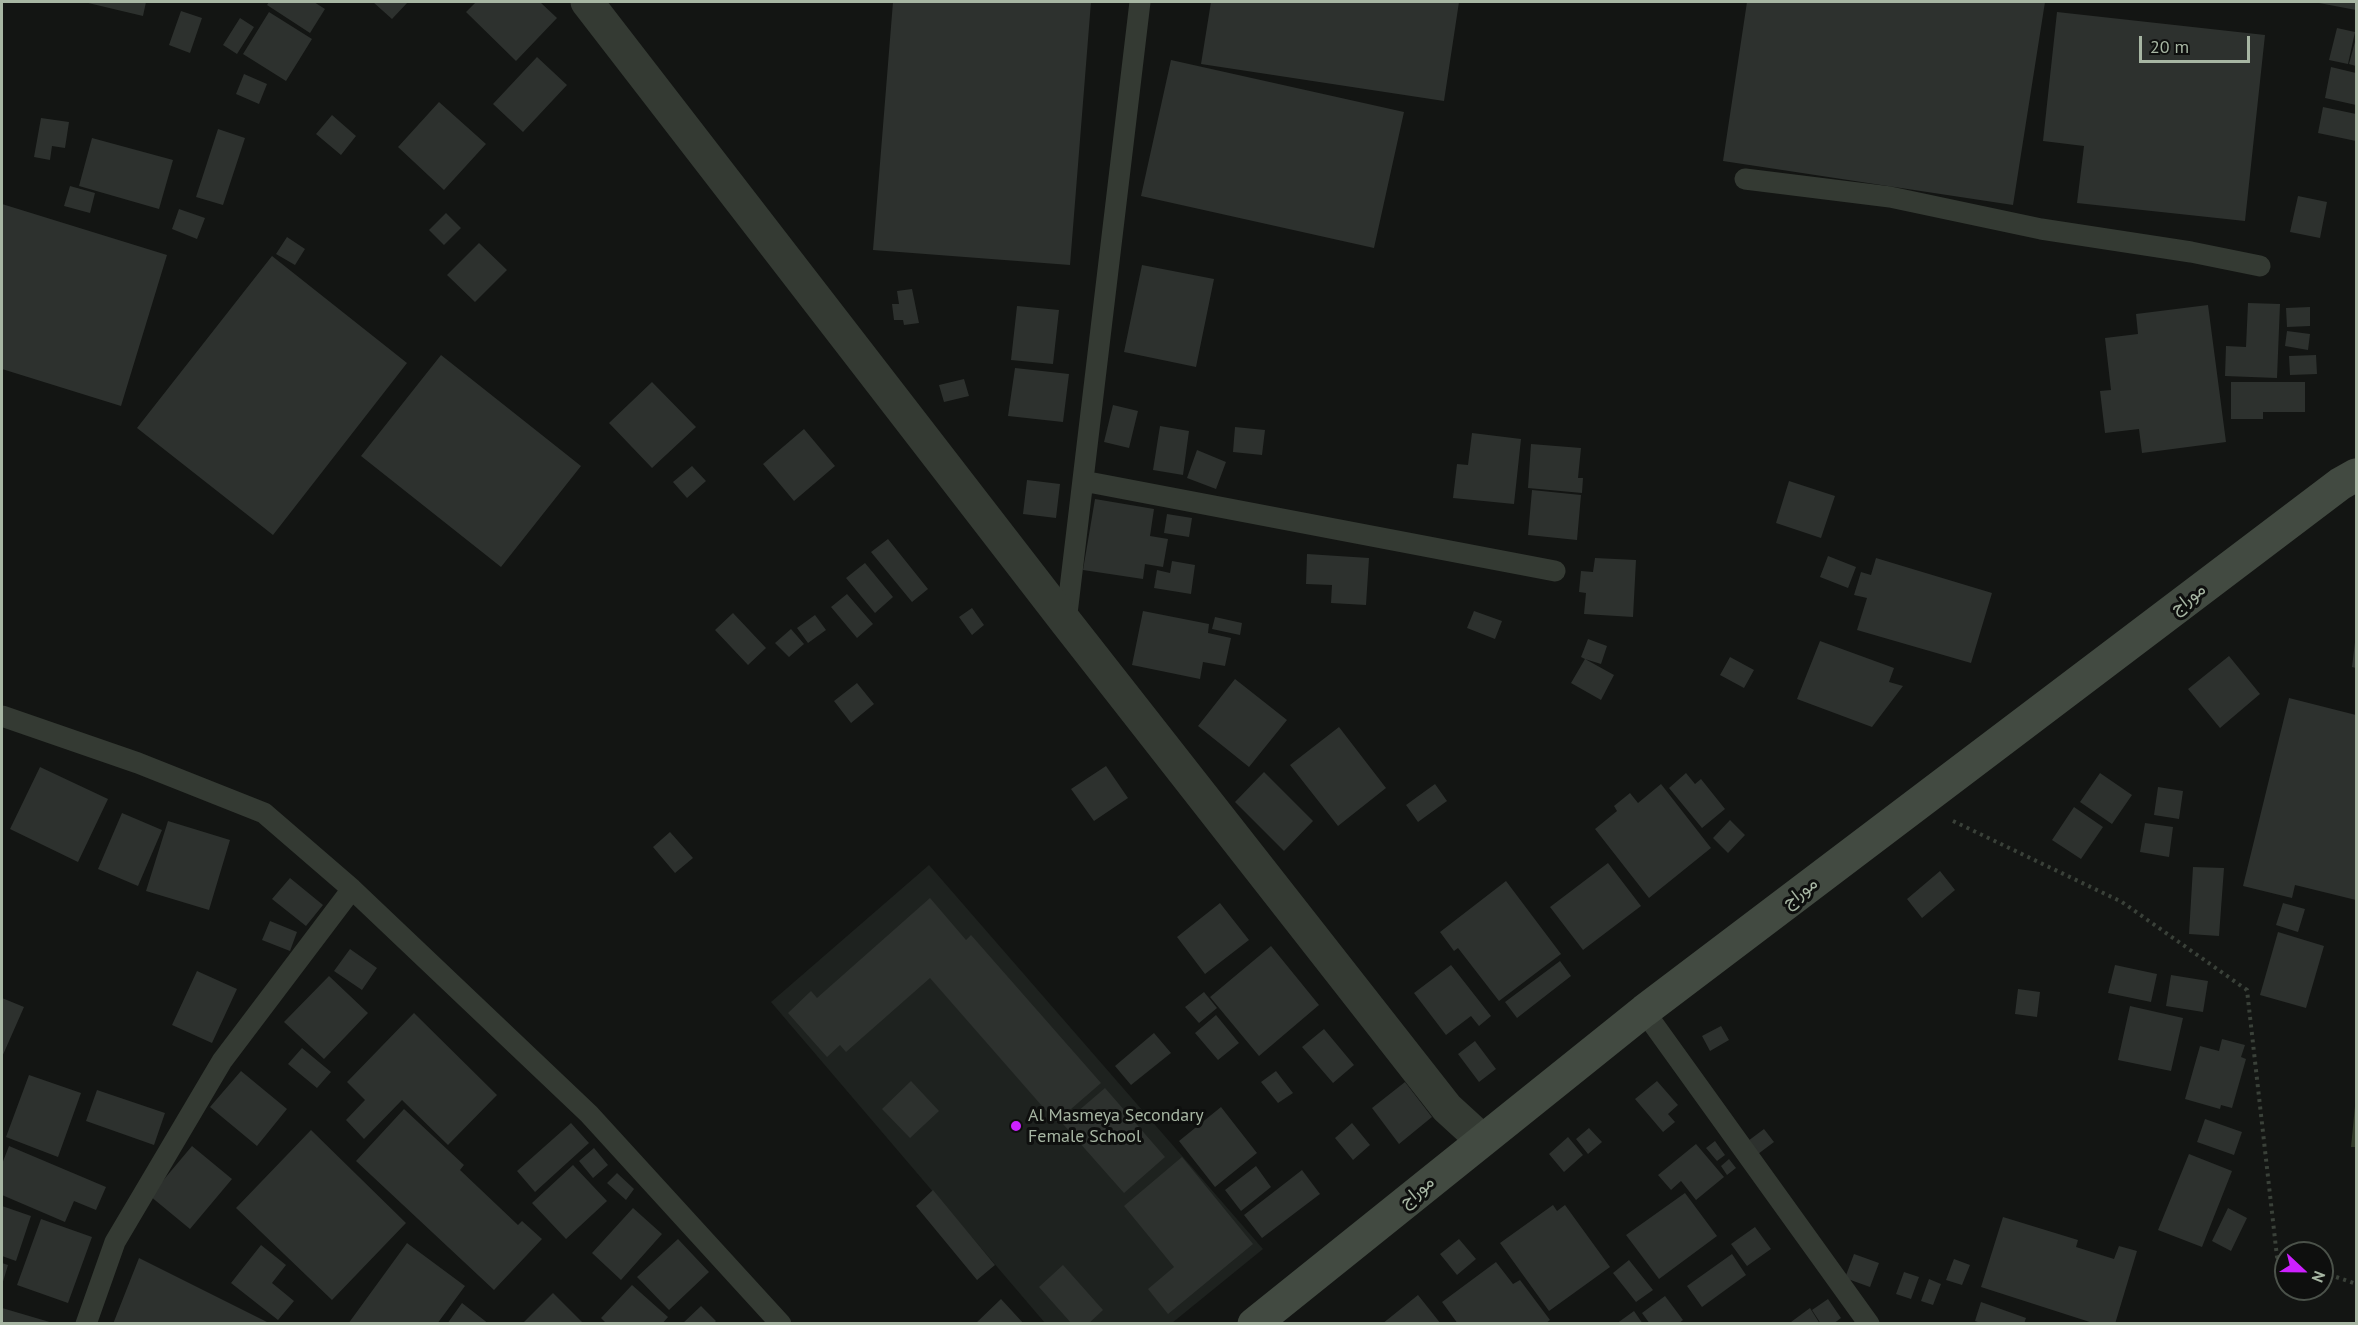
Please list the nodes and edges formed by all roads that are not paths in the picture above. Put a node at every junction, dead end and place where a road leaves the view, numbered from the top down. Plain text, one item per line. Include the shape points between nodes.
1 (587, 2) edge
2 (1140, 2) edge
3 (1745, 179) dead end
4 (2260, 266) dead end
5 (2356, 475) edge
6 (1083, 481) junction
7 (1555, 571) dead end
8 (1066, 622) junction
9 (2, 716) edge
10 (352, 889) junction
11 (1644, 1011) junction
12 (1482, 1140) junction
13 (86, 1323) edge
14 (781, 1323) edge
15 (1254, 1323) edge
16 (1869, 1323) edge

1 - 8 street
2 - 6 lane
3 - 4 lane via 1890,198 2041,229
5 - 11 main road, موراج
6 - 7 lane
6 - 8 lane
8 - 12 street via 1447,1108
9 - 10 lane via 264,813
10 - 13 lane via 222,1061 115,1242
10 - 14 lane via 589,1114
11 - 12 main road, موراج
11 - 16 lane
12 - 15 main road, موراج

